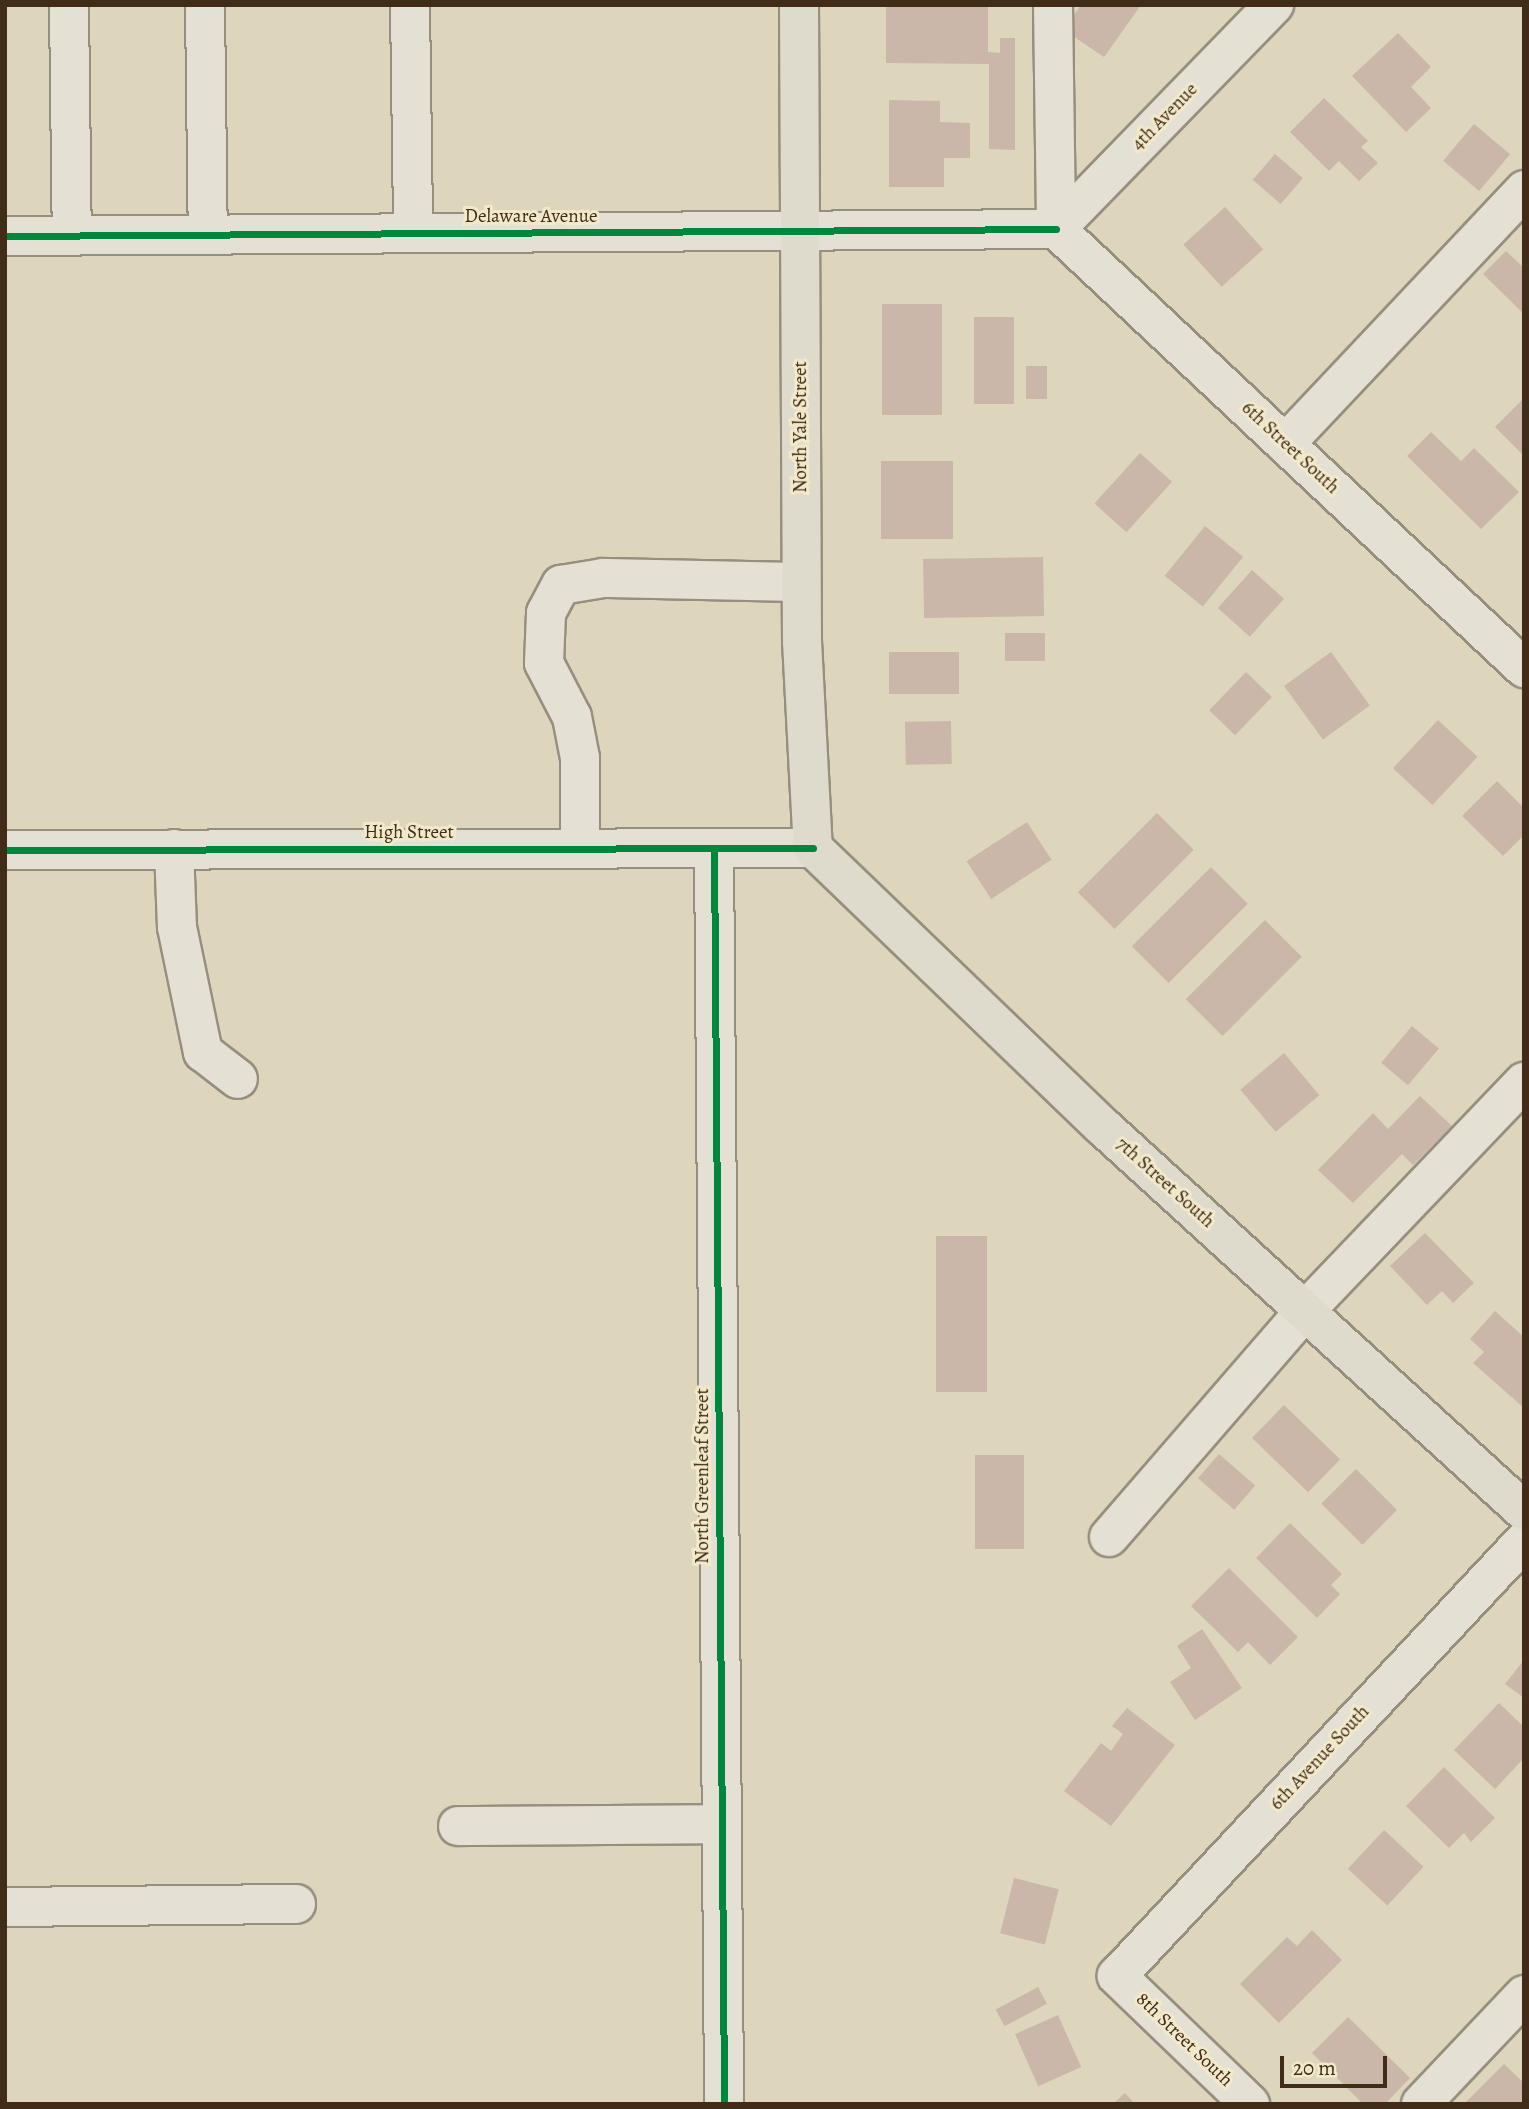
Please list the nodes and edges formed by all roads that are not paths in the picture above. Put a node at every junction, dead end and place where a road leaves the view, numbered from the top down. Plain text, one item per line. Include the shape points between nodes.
1 (69, 5) edge
2 (205, 5) edge
3 (410, 5) edge
4 (799, 5) edge
5 (1053, 5) edge
6 (1275, 5) edge
7 (1524, 190) edge
8 (1056, 229) junction
9 (800, 230) junction
10 (413, 233) junction
11 (72, 235) junction
12 (208, 235) junction
13 (5, 236) edge
14 (1285, 444) junction
15 (802, 583) junction
16 (1524, 668) edge
17 (813, 848) junction
18 (174, 849) junction
19 (580, 849) junction
20 (714, 849) junction
21 (5, 850) edge
22 (238, 1079) dead end
23 (1524, 1082) edge
24 (1305, 1311) junction
25 (1524, 1511) edge
26 (1109, 1537) dead end
27 (1524, 1541) edge
28 (722, 1824) junction
29 (458, 1826) dead end
30 (296, 1904) dead end
31 (5, 1907) edge
32 (1117, 1976) joint
33 (1524, 1994) edge
34 (724, 2104) edge
35 (1250, 2104) edge
36 (1421, 2104) edge

1 - 11 street
2 - 12 street
3 - 10 street
4 - 9 main road, North Yale Street
5 - 8 street
6 - 8 street, 4th Avenue
7 - 14 street
8 - 9 street, Delaware Avenue
8 - 14 street, 6th Street South
9 - 10 street, Delaware Avenue
9 - 15 main road, North Yale Street
10 - 12 street, Delaware Avenue
11 - 12 street, Delaware Avenue
11 - 13 street, Delaware Avenue
14 - 16 street, 6th Street South
15 - 17 main road, North Yale Street
15 - 19 street via 603,578 561,585 546,613 544,663 572,717 580,758
17 - 20 street, High Street
17 - 24 main road, 7th Street South via 924,959
18 - 19 street, High Street
18 - 21 street, High Street
18 - 22 street via 177,928 203,1052
19 - 20 street, High Street
20 - 28 street, North Greenleaf Street
23 - 24 street
24 - 25 main road, 7th Street South
24 - 26 street
27 - 32 street, 6th Avenue South
28 - 29 street
28 - 34 street, North Greenleaf Street
30 - 31 street
32 - 35 street, 8th Street South
33 - 36 street

